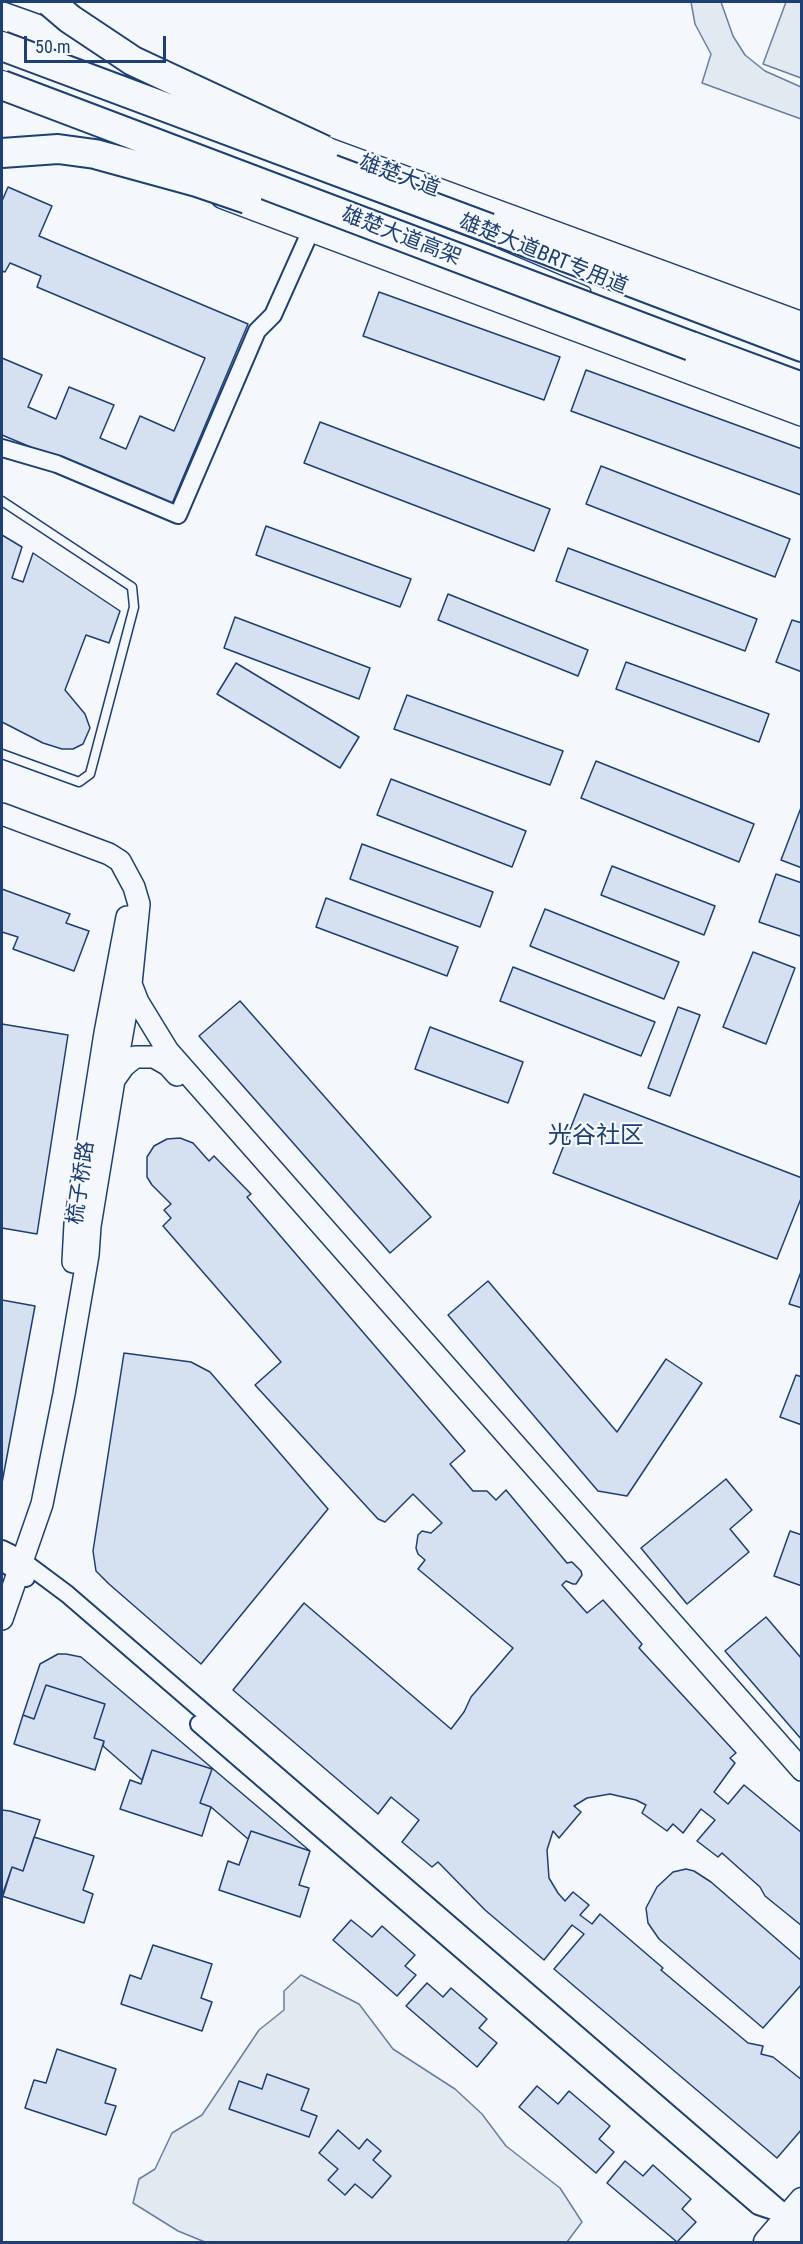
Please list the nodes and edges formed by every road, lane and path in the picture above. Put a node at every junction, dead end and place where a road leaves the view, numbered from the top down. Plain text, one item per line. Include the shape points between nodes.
1 (3, 2) edge
2 (50, 2) edge
3 (2, 16) edge
4 (47, 32) junction
5 (2, 46) edge
6 (2, 51) edge
7 (2, 65) edge
8 (2, 85) edge
9 (6, 121) edge
10 (2, 153) edge
11 (490, 225) junction
12 (312, 228) junction
13 (613, 286) dead end
14 (594, 295) dead end
15 (801, 326) edge
16 (691, 346) junction
17 (801, 347) edge
18 (801, 387) edge
19 (801, 412) edge
20 (2, 448) edge
21 (2, 501) edge
22 (2, 754) edge
23 (2, 814) edge
24 (2, 826) edge
25 (131, 984) junction
26 (114, 1080) junction
27 (12, 1562) edge
28 (2, 1614) edge
29 (2, 1619) edge
30 (801, 1770) edge
31 (801, 1788) edge
32 (798, 2219) edge
33 (766, 2242) edge
34 (794, 2242) edge

1 - 4 main road
2 - 11 highway, bridge via 133,61
3 - 4 main road, 雄楚大道
4 - 11 main road, 雄楚大道 via 124,70
5 - 11 highway, 雄楚大道高架, bridge
6 - 11 lane, 雄楚大道BRT专用道
7 - 14 lane, 雄楚大道BRT专用道 via 487,249
8 - 16 highway, 雄楚大道高架, bridge
9 - 12 main road via 91,145
10 - 16 highway, bridge via 58,149 95,154 188,179
11 - 13 lane, 雄楚大道BRT专用道
11 - 15 main road, 雄楚大道
11 - 17 highway, 雄楚大道高架
12 - 19 main road
12 - 20 street via 273,315 257,331 178,515 57,464
16 - 18 highway, 雄楚大道高架
21 - 22 lane via 132,586 134,607 90,774 79,782
23 - 25 street, 梳子桥路 via 120,861 139,904
24 - 27 street, 梳子桥路 via 102,865 119,884 128,909 75,1224 75,1252 54,1391 31,1501
25 - 26 street, 梳子桥路
25 - 30 street via 168,1050
26 - 27 street, 梳子桥路 via 88,1255 42,1504
26 - 31 street via 135,1057 154,1057 168,1065
27 - 28 street, 梳子桥路
27 - 29 street, 梳子桥路
27 - 32 street via 76,1602
32 - 33 main road
32 - 34 main road

